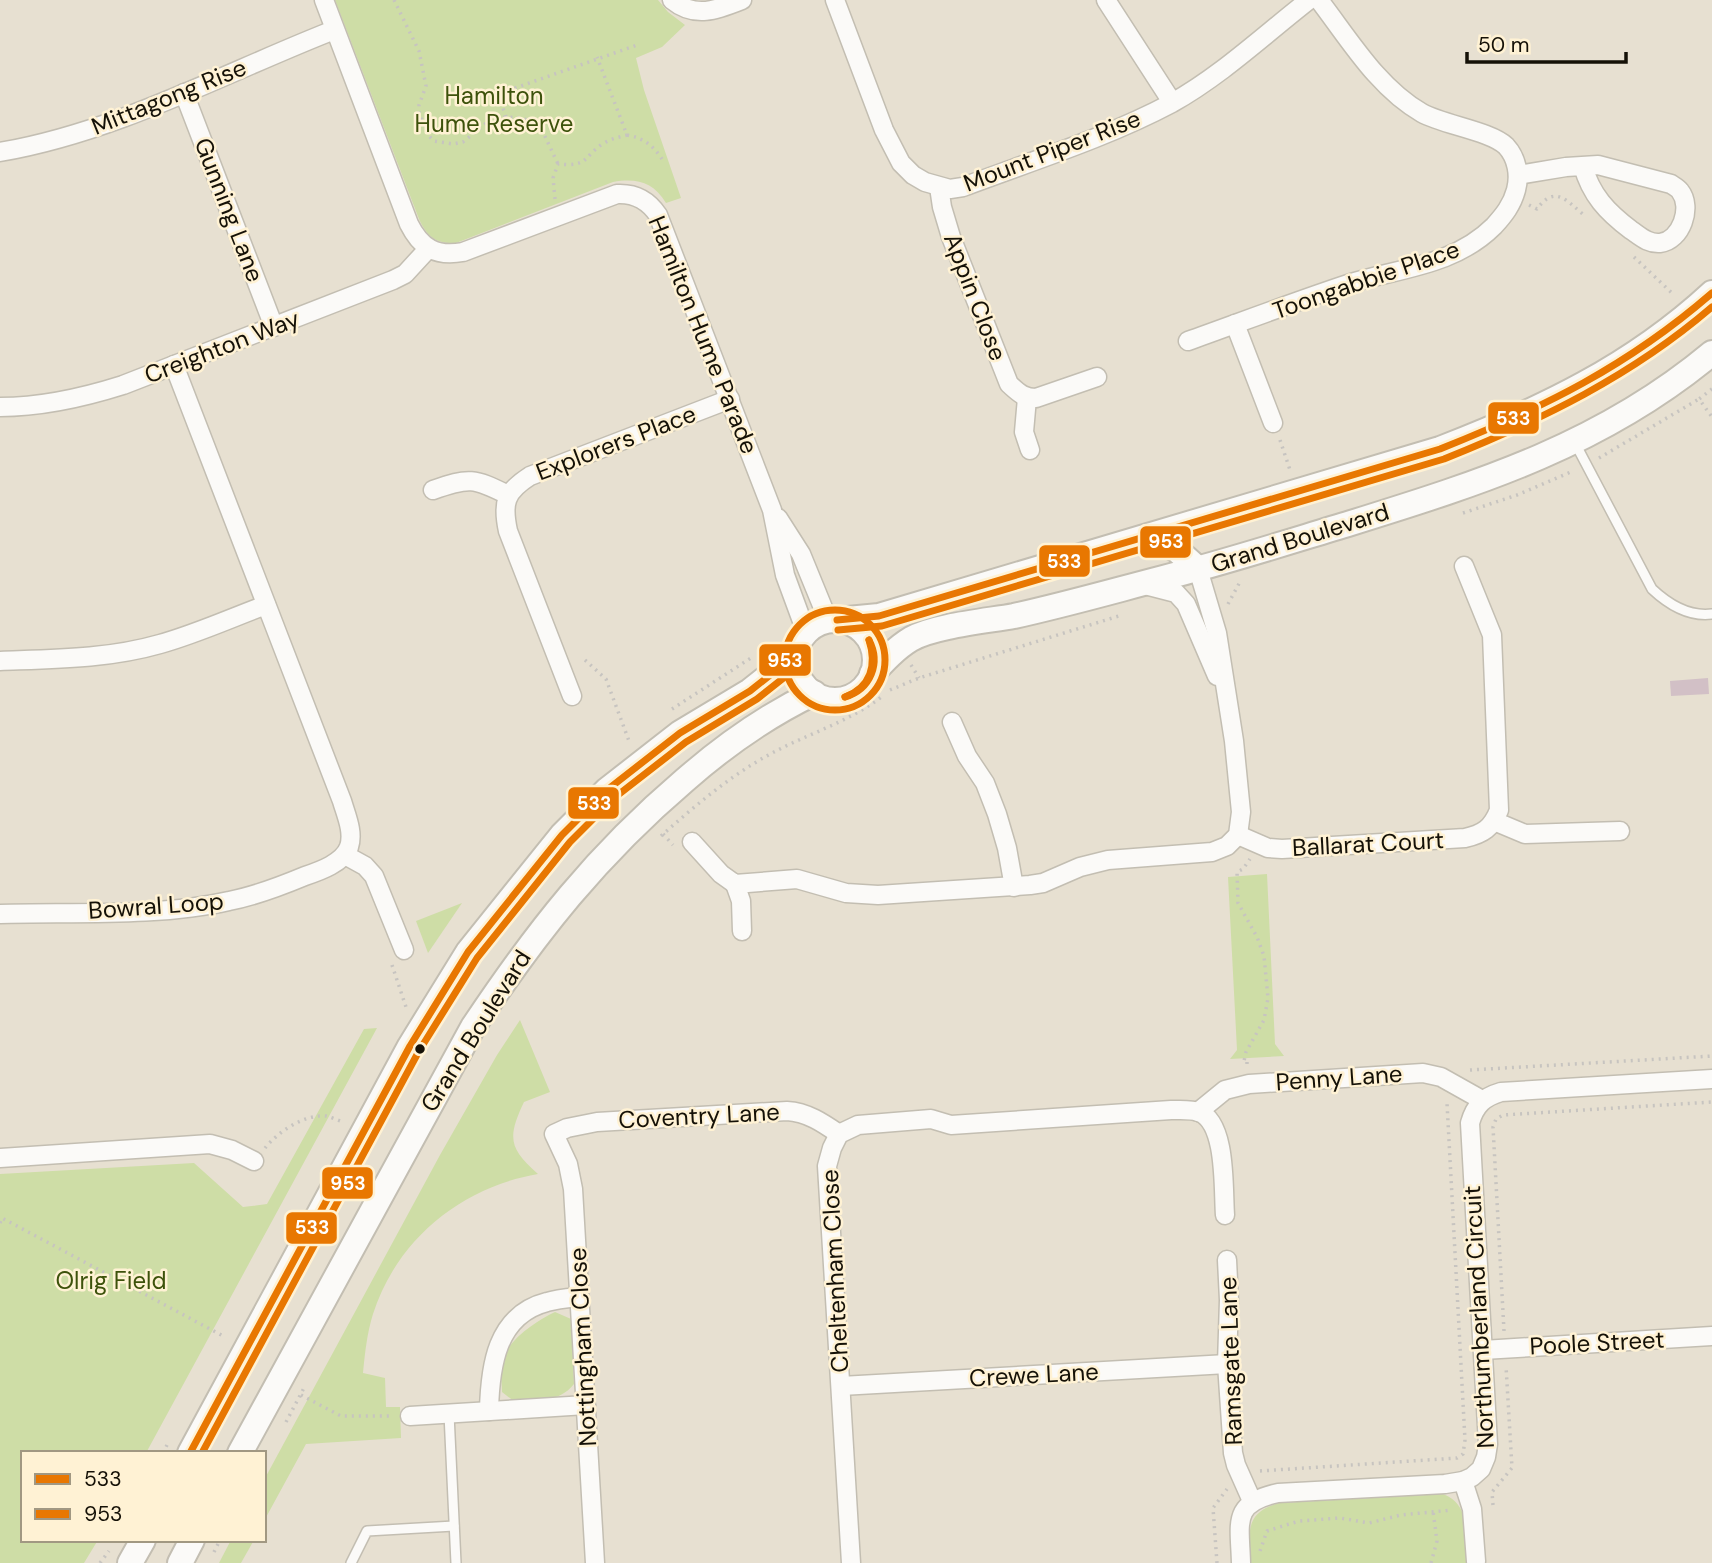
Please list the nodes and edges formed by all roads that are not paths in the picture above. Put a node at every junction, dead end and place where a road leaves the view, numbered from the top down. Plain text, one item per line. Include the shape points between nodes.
1 (324, 0) edge
2 (672, 0) edge
3 (742, 0) edge
4 (835, 0) edge
5 (1106, 0) edge
6 (1309, 0) edge
7 (1319, 0) edge
8 (334, 30) junction
9 (184, 93) junction
10 (1172, 102) junction
11 (0, 152) edge
12 (1583, 166) junction
13 (1518, 175) junction
14 (939, 187) junction
15 (428, 249) junction
16 (1712, 293) edge
17 (1236, 324) junction
18 (274, 327) junction
19 (1188, 341) dead end
20 (1712, 353) edge
21 (174, 365) junction
22 (1097, 377) dead end
23 (1027, 398) junction
24 (730, 399) junction
25 (0, 407) edge
26 (1273, 423) road end
27 (1575, 443) junction
28 (1030, 450) dead end
29 (433, 490) dead end
30 (508, 495) junction
31 (772, 510) junction
32 (1151, 536) junction
33 (1464, 566) dead end
34 (1198, 569) junction
35 (1140, 584) junction
36 (266, 605) junction
37 (1712, 614) edge
38 (833, 620) junction
39 (801, 641) junction
40 (0, 661) edge
41 (872, 674) junction
42 (814, 693) junction
43 (1226, 695) junction
44 (572, 696) dead end
45 (952, 722) dead end
46 (1494, 821) junction
47 (1620, 831) dead end
48 (1238, 835) junction
49 (692, 842) dead end
50 (345, 855) junction
51 (735, 884) junction
52 (1014, 887) junction
53 (0, 914) edge
54 (742, 931) dead end
55 (397, 955) road end
56 (1712, 1079) edge
57 (1482, 1100) junction
58 (1198, 1112) junction
59 (554, 1134) joint
60 (839, 1134) junction
61 (0, 1158) edge
62 (254, 1161) road end
63 (1224, 1215) dead end
64 (1227, 1259) dead end
65 (579, 1297) junction
66 (1712, 1336) edge
67 (1483, 1350) junction
68 (1227, 1364) junction
69 (841, 1386) junction
70 (586, 1405) junction
71 (489, 1411) junction
72 (449, 1414) junction
73 (410, 1416) road end
74 (191, 1451) edge
75 (241, 1451) edge
76 (1463, 1481) junction
77 (1252, 1501) junction
78 (454, 1526) junction
79 (142, 1542) edge
80 (191, 1542) edge
81 (1476, 1561) dead end
82 (130, 1563) edge
83 (180, 1563) edge
84 (351, 1563) edge
85 (456, 1563) edge
86 (595, 1563) edge
87 (851, 1563) edge
88 (1241, 1563) edge

1 - 8 street
2 - 3 street via 702,13
4 - 14 street, Mount Piper Rise via 892,148 913,175
5 - 10 street
6 - 10 street, Mount Piper Rise via 1213,77
7 - 13 street via 1384,82 1422,112 1500,142 1512,155
8 - 9 street, Mittagong Rise
8 - 15 street via 409,224
9 - 11 street, Mittagong Rise via 67,137
9 - 18 street, Gunning Lane
10 - 14 street, Mount Piper Rise via 1138,120 963,187
12 - 12 street via 1611,166 1671,184 1680,191 1685,210 1675,237 1660,243 1644,240 1613,217 1594,194
12 - 13 street
13 - 17 street, Toongabbie Place via 1505,214 1466,248
14 - 23 street, Appin Close via 951,237 1009,383
15 - 18 street, Creighton Way via 393,281
15 - 24 street, Hamilton Hume Parade via 439,254 463,252 617,194 635,195 658,215
16 - 32 street, Grand Boulevard via 1615,367 1513,421 1440,449
17 - 19 street, Toongabbie Place
17 - 26 street
18 - 21 street, Creighton Way
20 - 27 street, Grand Boulevard
21 - 25 street, Creighton Way via 90,396
21 - 36 street
22 - 23 street via 1045,397
23 - 28 street via 1024,432
24 - 30 street, Explorers Place via 530,476
24 - 31 street, Hamilton Hume Parade
27 - 34 street, Grand Boulevard via 1461,489
27 - 37 lane via 1652,589 1682,610
29 - 30 street, Explorers Place via 471,480
30 - 44 street, Explorers Place via 508,531
31 - 38 street, Hamilton Hume Parade via 801,554
31 - 39 street, Hamilton Hume Parade
32 - 34 street
32 - 38 street, Grand Boulevard via 879,616
33 - 46 street via 1492,635 1499,810
34 - 35 street, Grand Boulevard
34 - 43 street via 1217,633
35 - 41 street, Grand Boulevard via 932,631 900,646
35 - 43 street via 1176,593 1186,604
36 - 40 street via 162,644 73,658
36 - 50 street via 348,820 350,845
38 - 39 street via 816,625
38 - 41 street via 849,623 868,638 873,649
39 - 42 street via 795,662 798,674
39 - 74 street, Grand Boulevard via 779,668 750,691 680,733 607,790 555,843 468,952 410,1046
41 - 42 street via 848,697 836,700
42 - 75 street, Grand Boulevard via 748,729 661,800 601,858 547,921 473,1027
43 - 48 street via 1240,782
45 - 52 street via 997,814
46 - 47 street via 1525,834
46 - 48 street, Ballarat Court via 1479,835 1465,838 1282,849
48 - 52 street via 1212,852 1108,860 1043,883
49 - 51 street
50 - 53 street, Bowral Loop via 320,871 251,896 201,906
50 - 55 street via 374,876
51 - 52 street via 797,879 846,893 878,895
51 - 54 street
56 - 57 street via 1502,1092
57 - 58 street, Penny Lane via 1441,1077 1423,1073 1249,1084 1225,1090
57 - 67 street, Northumberland Circuit via 1470,1123
58 - 60 street, Cheltenham Close via 951,1125 931,1119 858,1125
58 - 63 street via 1210,1120 1220,1144
59 - 60 street, Coventry Lane via 604,1121 787,1111 818,1120
59 - 65 street, Nottingham Close via 573,1189
60 - 69 street, Cheltenham Close via 827,1166
61 - 62 street via 210,1144
64 - 68 street, Ramsgate Lane
65 - 70 street, Nottingham Close
65 - 71 street via 547,1302 512,1322 492,1362
66 - 67 street, Poole Street
67 - 76 street, Northumberland Circuit via 1488,1444 1481,1468
68 - 69 street, Crewe Lane
68 - 77 street, Ramsgate Lane via 1233,1453
69 - 87 street, Cheltenham Close
70 - 71 street
70 - 86 street, Nottingham Close
71 - 72 street
72 - 73 street
72 - 78 lane
76 - 77 street, Northumberland Circuit via 1278,1493
76 - 81 street via 1472,1509
77 - 88 street via 1241,1517
78 - 84 lane via 367,1531
78 - 85 lane
79 - 82 street
80 - 83 street

